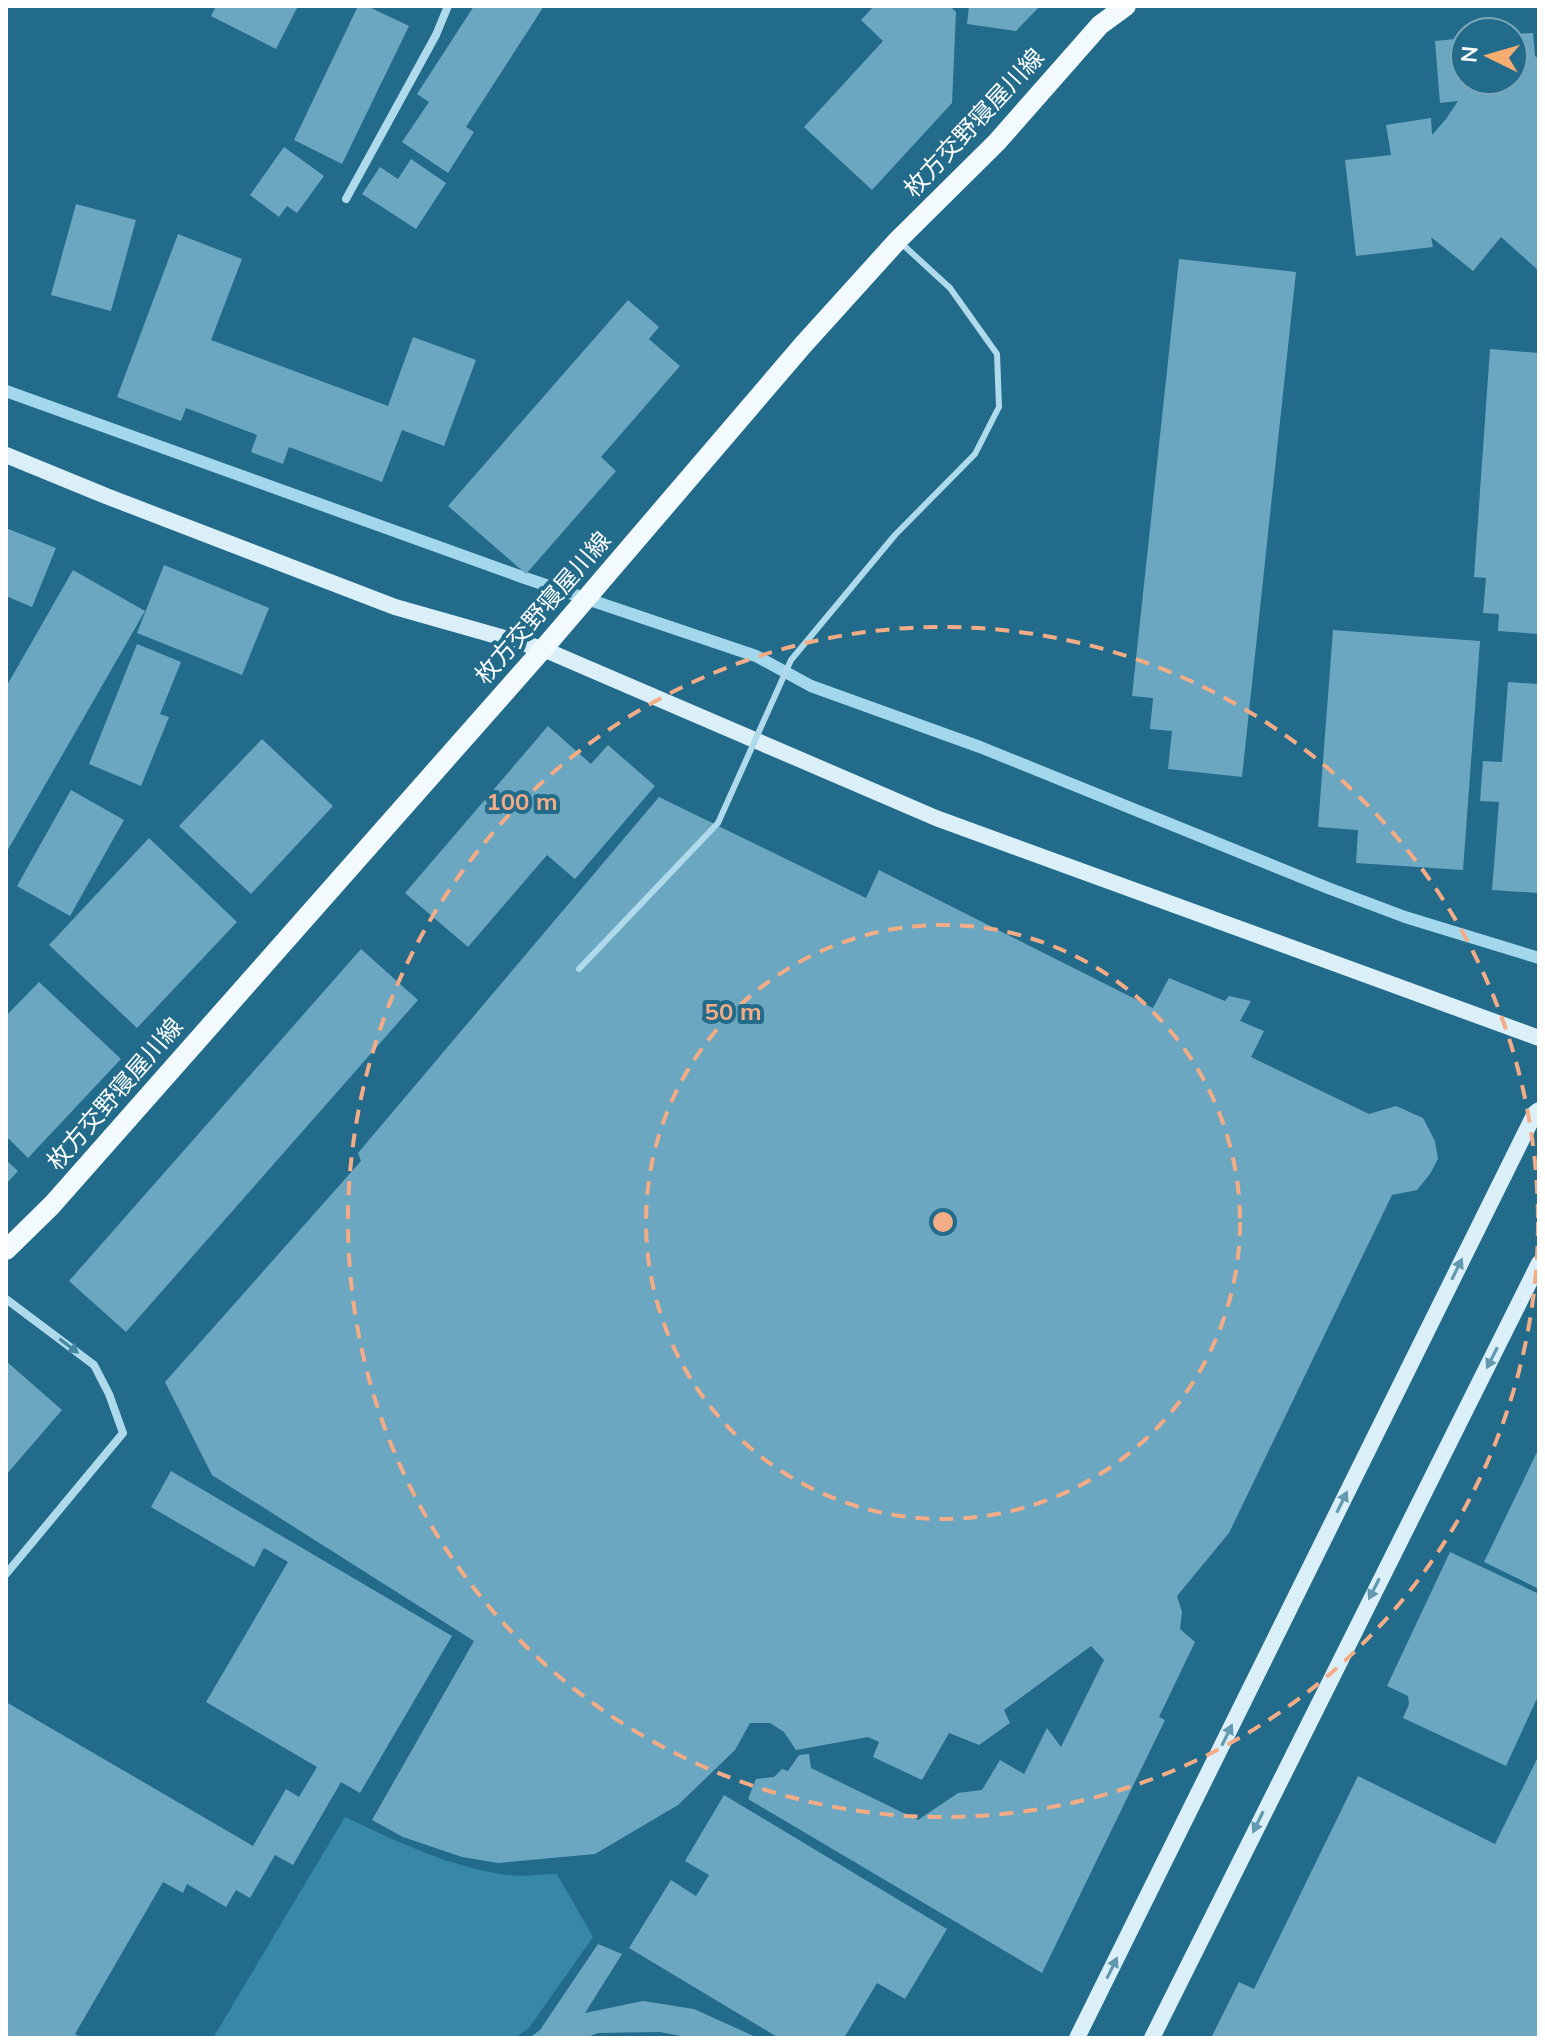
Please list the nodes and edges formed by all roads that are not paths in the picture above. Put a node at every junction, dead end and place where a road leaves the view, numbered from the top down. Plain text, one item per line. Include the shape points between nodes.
1 (448, 6) edge
2 (1126, 6) edge
3 (346, 199) dead end
4 (898, 240) junction
5 (6, 455) edge
6 (543, 649) junction
7 (579, 969) dead end
8 (1539, 1038) edge
9 (1539, 1110) edge
10 (6, 1250) edge
11 (1539, 1263) edge
12 (6, 1299) edge
13 (6, 1574) edge
14 (1077, 2038) edge
15 (1152, 2038) edge

1 - 3 street
2 - 4 main road, 枚方交野寝屋川線 via 1100,20 997,142
4 - 6 main road, 枚方交野寝屋川線
4 - 7 lane, bridge via 950,288 997,354 999,407 975,454 895,535 791,660 718,823
5 - 6 street via 395,607
6 - 8 street via 936,818
6 - 10 main road, 枚方交野寝屋川線 via 52,1205
14 -> 9 street
11 -> 15 street
12 -> 13 street via 94,1365 123,1433

